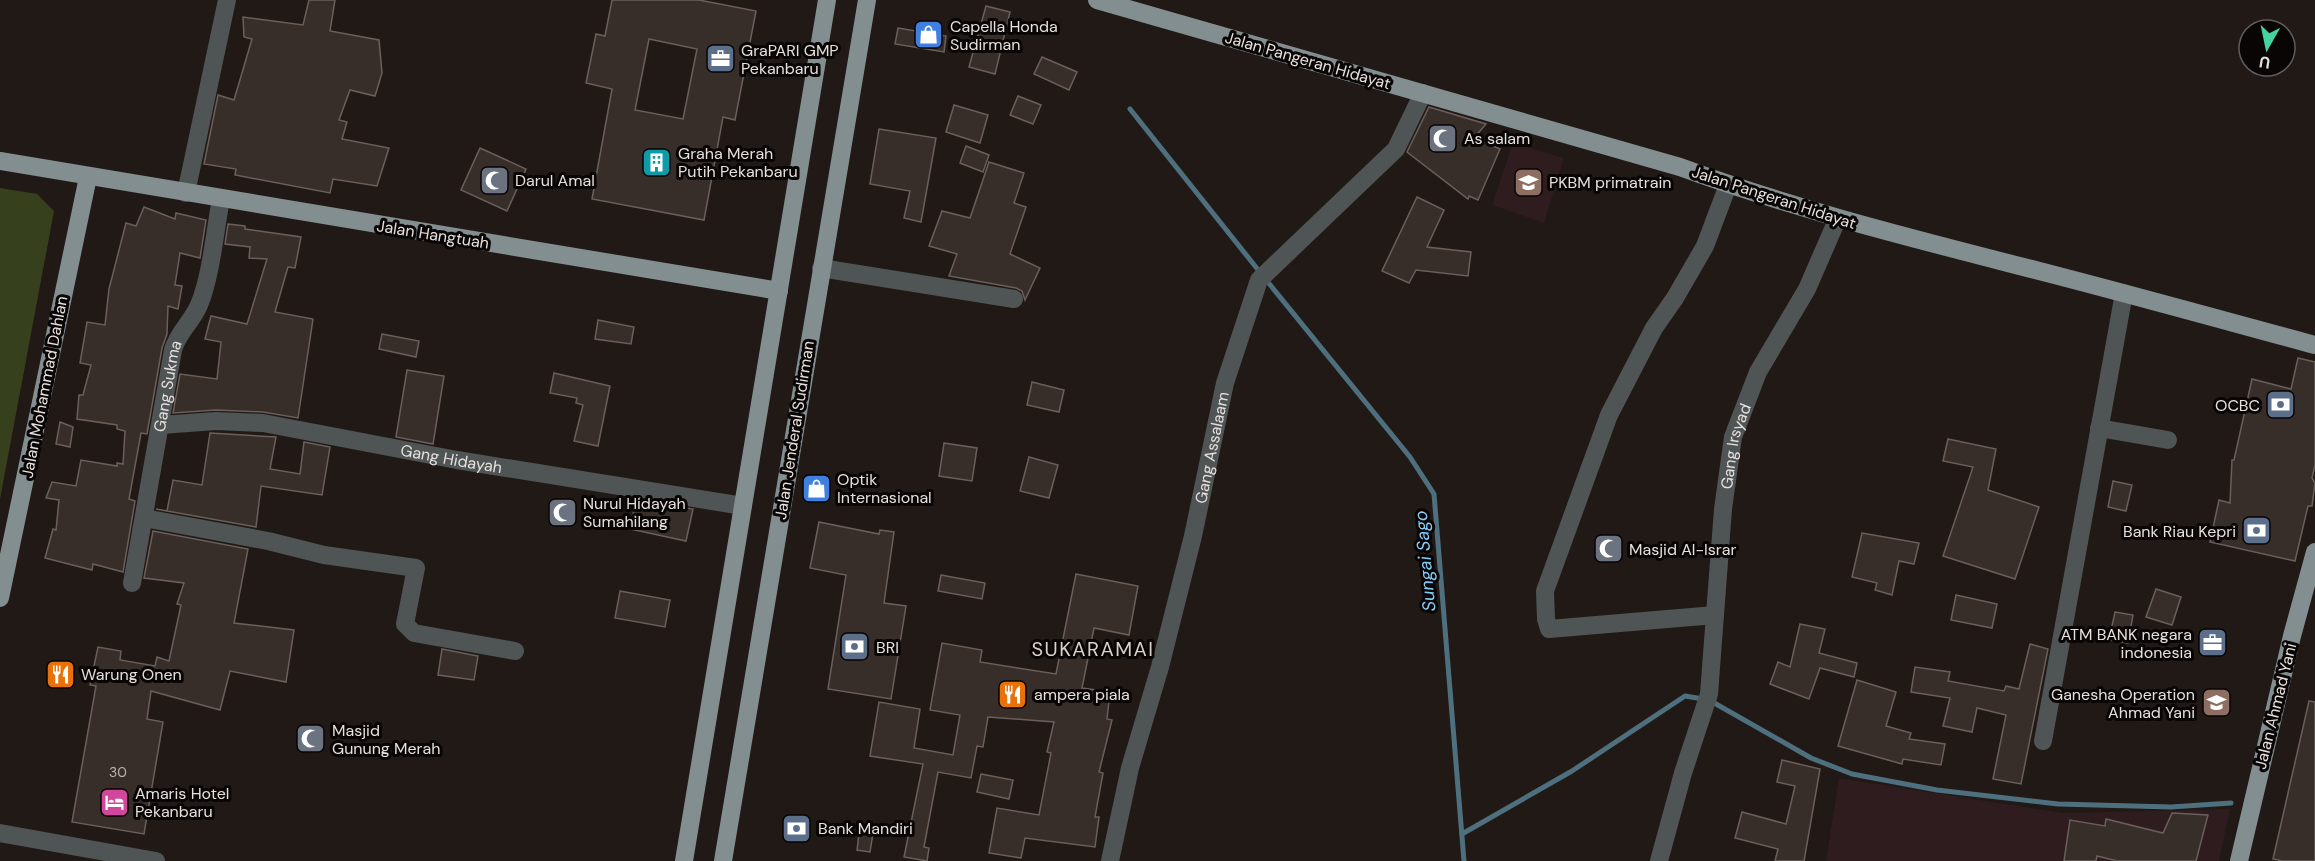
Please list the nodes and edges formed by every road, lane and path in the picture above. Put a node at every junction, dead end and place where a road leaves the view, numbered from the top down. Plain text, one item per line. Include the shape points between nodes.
1 (227, 0) edge
2 (827, 0) edge
3 (867, 0) edge
4 (1097, 0) edge
5 (1423, 93) junction
6 (0, 162) edge
7 (88, 177) junction
8 (1728, 185) junction
9 (186, 193) junction
10 (221, 199) junction
11 (1837, 220) junction
12 (821, 268) junction
13 (779, 291) junction
14 (2124, 293) junction
15 (1014, 299) dead end
16 (2315, 345) edge
17 (160, 424) junction
18 (2099, 428) junction
19 (2168, 440) dead end
20 (743, 507) junction
21 (144, 518) junction
22 (2315, 552) edge
23 (132, 583) dead end
24 (0, 598) edge
25 (1715, 615) junction
26 (515, 651) dead end
27 (2043, 741) dead end
28 (0, 833) edge
29 (156, 861) edge
30 (684, 861) edge
31 (723, 861) edge
32 (1110, 861) edge
33 (1659, 861) edge
34 (2239, 861) edge

1 - 9 street
2 - 13 main road
3 - 12 main road, Jalan Jenderal Sudirman
4 - 5 main road, Jalan Pangeran Hidayat
5 - 8 main road, Jalan Pangeran Hidayat via 1680,167
5 - 32 street, Gang Assalaam via 1396,149 1259,280 1225,383 1193,536 1130,768
6 - 7 main road, Jalan Hangtuah
7 - 9 main road, Jalan Hangtuah
7 - 24 main road, Jalan Mohammad Dahlan
8 - 11 main road, Jalan Pangeran Hidayat
8 - 25 street via 1705,246 1654,328 1609,415 1545,591 1549,629
9 - 10 main road, Jalan Hangtuah
10 - 13 main road, Jalan Hangtuah
10 - 17 street, Gang Sukma via 202,297 173,350
11 - 14 main road, Jalan Pangeran Hidayat
11 - 25 street, Gang Irsyad via 1807,289 1758,372 1733,437
12 - 15 street
12 - 31 main road, Jalan Jenderal Sudirman
13 - 20 main road
14 - 16 main road, Jalan Pangeran Hidayat
14 - 18 street
17 - 20 street, Gang Hidayah via 263,423 456,460
17 - 21 street, Gang Sukma
18 - 19 street
18 - 27 street
20 - 30 main road
21 - 23 street, Gang Sukma
21 - 26 street via 324,555 416,568 405,624 414,633
22 - 34 main road, Jalan Ahmad Yani
25 - 33 street, Gang Irsyad via 1708,700
28 - 29 street

